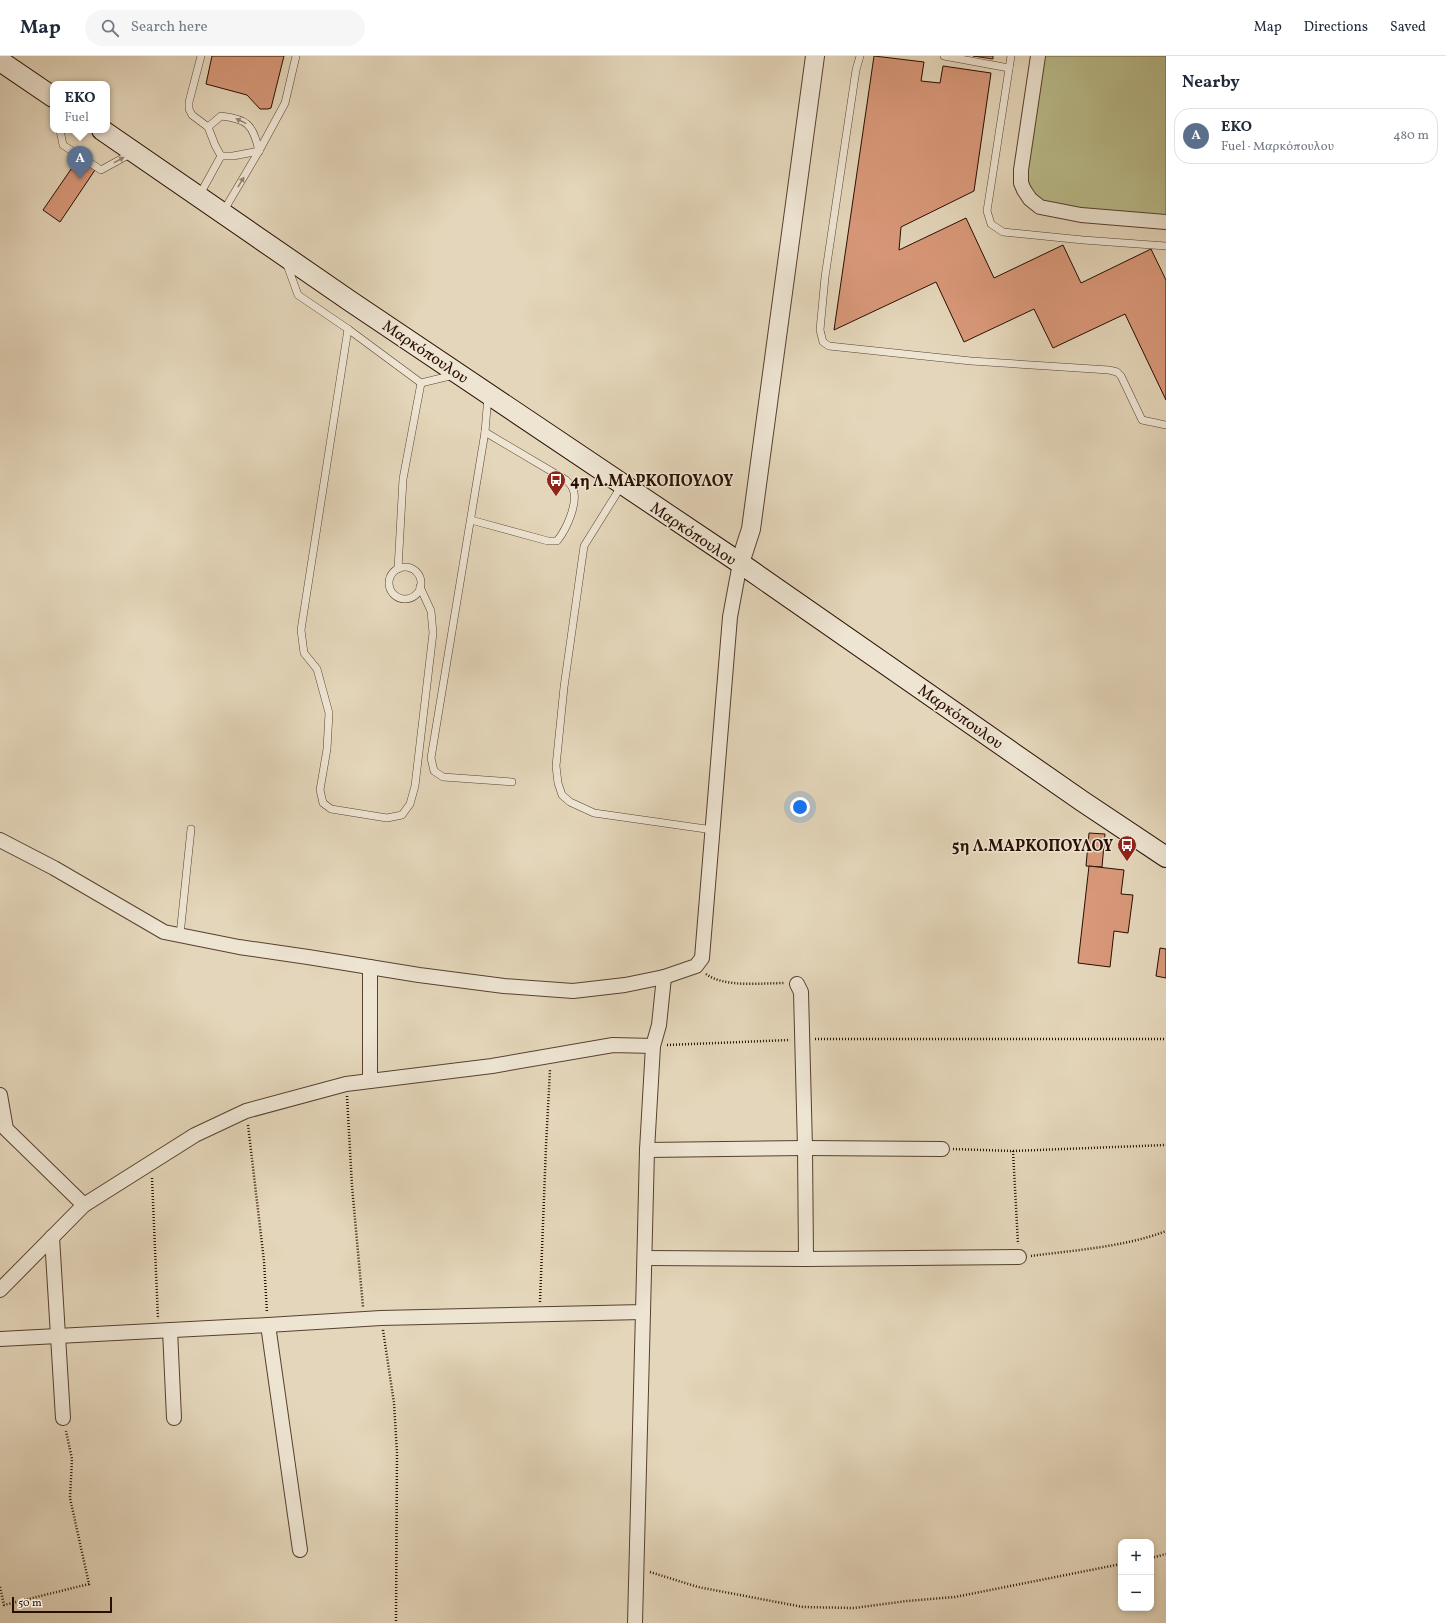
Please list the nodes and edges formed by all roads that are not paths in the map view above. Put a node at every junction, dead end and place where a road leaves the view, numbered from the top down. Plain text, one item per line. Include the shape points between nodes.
1 (201, 56) edge
2 (296, 56) edge
3 (815, 56) edge
4 (860, 56) edge
5 (944, 56) edge
6 (1011, 56) edge
7 (1038, 56) edge
8 (3, 66) edge
9 (1009, 68) junction
10 (50, 95) edge
11 (208, 127) junction
12 (61, 133) edge
13 (106, 133) edge
14 (259, 151) junction
15 (134, 152) junction
16 (221, 156) junction
17 (199, 196) junction
18 (223, 212) junction
19 (1166, 222) edge
20 (1166, 246) edge
21 (282, 253) junction
22 (348, 329) junction
23 (460, 373) junction
24 (421, 383) junction
25 (488, 392) junction
26 (1166, 425) edge
27 (485, 432) junction
28 (622, 484) junction
29 (471, 520) junction
30 (740, 563) junction
31 (398, 569) junction
32 (420, 587) junction
33 (512, 782) dead end
34 (191, 829) dead end
35 (713, 830) junction
36 (0, 840) edge
37 (1166, 857) edge
38 (180, 935) junction
39 (370, 967) junction
40 (664, 977) junction
41 (797, 984) road end
42 (653, 1046) junction
43 (370, 1081) junction
44 (0, 1095) edge
45 (3, 1132) edge
46 (805, 1148) junction
47 (942, 1149) road end
48 (647, 1150) junction
49 (84, 1205) junction
50 (52, 1237) junction
51 (1019, 1257) road end
52 (645, 1258) junction
53 (806, 1259) junction
54 (0, 1290) edge
55 (643, 1312) junction
56 (268, 1325) junction
57 (164, 1330) junction
58 (59, 1336) junction
59 (0, 1339) edge
60 (63, 1418) road end
61 (174, 1418) dead end
62 (300, 1550) dead end
63 (635, 1623) edge

1 - 11 lane via 189,109 192,115
2 - 14 lane via 285,103
3 - 30 street via 751,529
4 - 26 lane via 825,277 820,330 823,342 829,346 971,361 1110,370 1121,376 1142,420
5 - 9 lane
6 - 9 lane
7 - 19 street via 1021,170 1021,183 1030,199 1040,207 1081,215
8 - 10 main road
9 - 20 lane via 987,211 991,224 1003,232
14 -> 11 lane via 256,137 249,125 238,118 220,116
11 - 16 lane
12 -> 15 lane via 63,145 102,170
13 - 15 main road, Μαρκόπουλου
14 - 16 lane
18 -> 14 lane
15 - 17 main road, Μαρκόπουλου
16 - 17 lane
17 - 18 main road, Μαρκόπουλου
18 - 21 main road, Μαρκόπουλου
21 - 22 lane via 298,295
21 - 23 main road, Μαρκόπουλου
22 - 24 lane
22 - 32 lane via 301,630 304,653 316,669 329,713 327,749 320,790 323,803 331,809 387,818 402,815 410,804 415,786 433,633 431,611
23 - 24 lane
23 - 25 main road, Μαρκόπουλου
24 - 31 lane via 403,479
25 - 27 lane
25 - 28 main road, Μαρκόπουλου
27 - 29 lane
27 - 29 lane via 566,480 572,487 575,497 563,534 557,541 548,541
28 - 30 main road, Μαρκόπουλου
28 - 35 lane via 584,546 564,687 556,766 558,783 562,795 570,802 594,813
29 - 33 lane via 431,758 434,771 444,777
30 - 35 street via 730,617
30 - 37 main road, Μαρκόπουλου
31 - 32 lane via 408,568 417,572
31 - 32 lane via 390,582 396,596 411,598
34 - 38 lane
35 - 40 street via 702,958 696,966
36 - 38 street via 164,932
38 - 39 street via 239,947
39 - 40 street via 419,976 573,991
39 - 43 street
40 - 42 street via 659,1025
41 - 46 street via 802,992
42 - 43 street via 613,1045 492,1066
42 - 48 street
43 - 49 street via 346,1084 246,1111 195,1135
44 - 45 street
45 - 49 street
46 - 47 street
46 - 48 street
46 - 53 street
48 - 52 street
49 - 50 street
50 - 54 street
50 - 58 street
51 - 53 street
52 - 53 street
52 - 55 street
55 - 56 street via 381,1318
55 - 63 street
56 - 57 street
56 - 62 street
57 - 58 street
57 - 61 street
58 - 59 street
58 - 60 street

